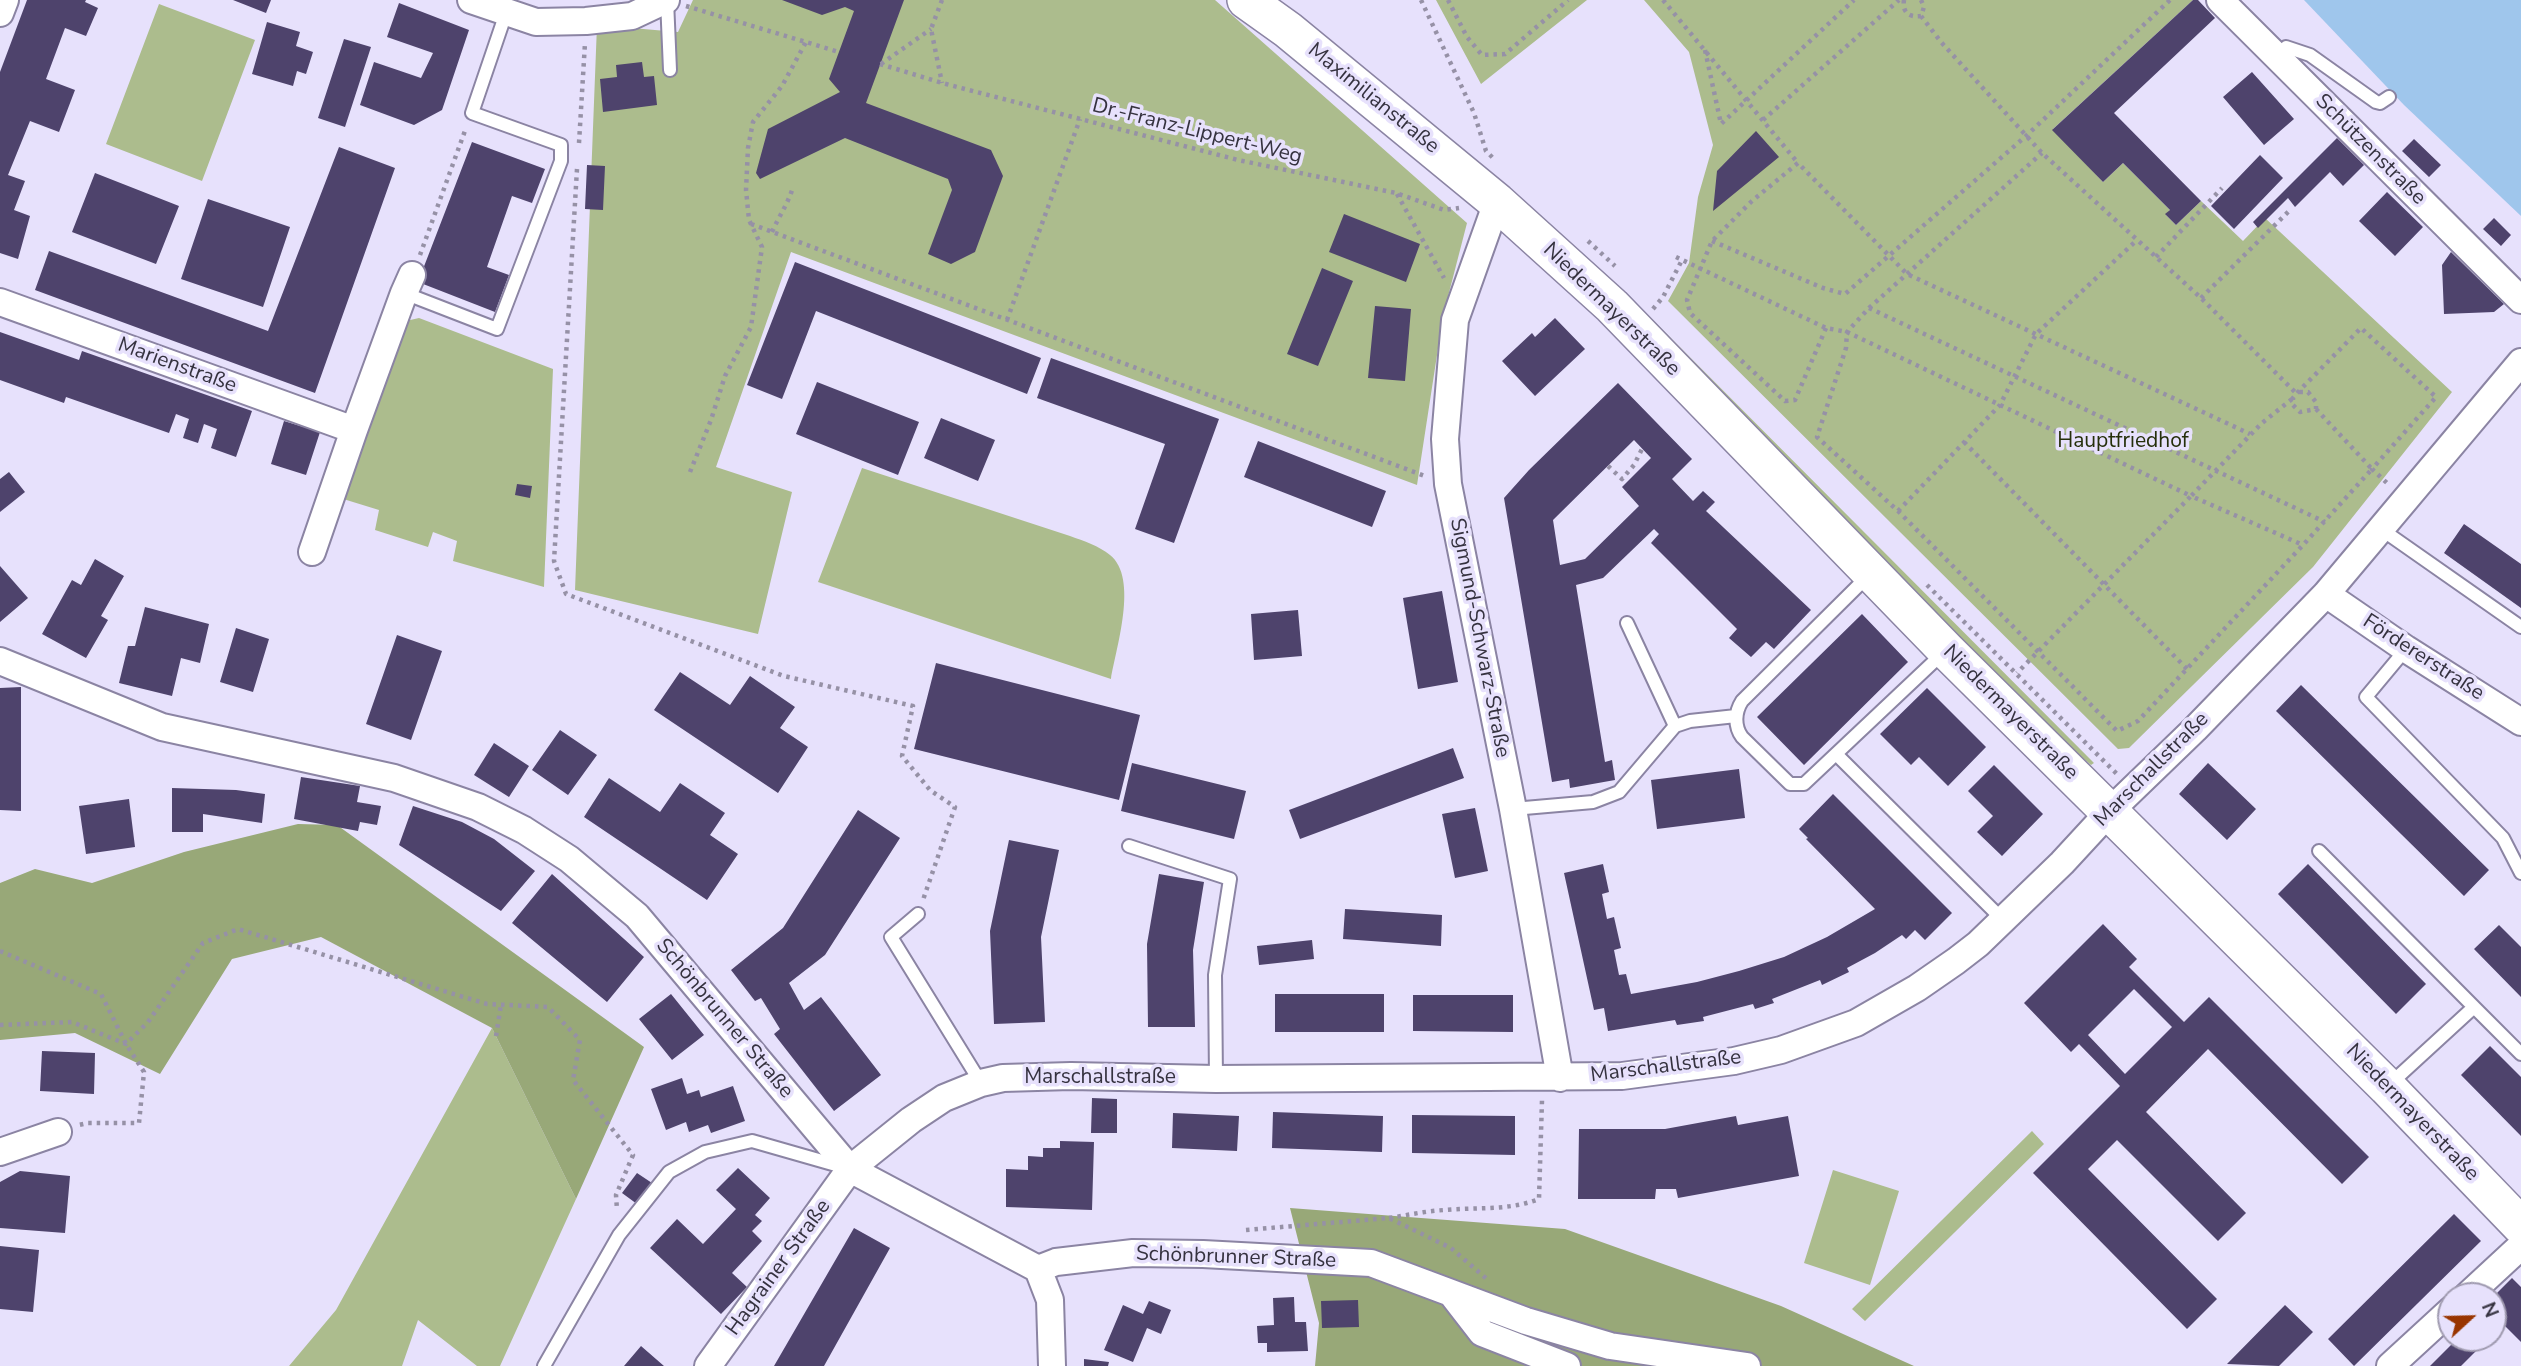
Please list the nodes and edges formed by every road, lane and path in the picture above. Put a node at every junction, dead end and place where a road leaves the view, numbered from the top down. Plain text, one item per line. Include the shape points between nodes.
1 (5, 0) edge
2 (471, 0) edge
3 (942, 0) edge
4 (1246, 0) edge
5 (1421, 0) edge
6 (1448, 0) edge
7 (1568, 0) edge
8 (1663, 0) edge
9 (1854, 0) edge
10 (1899, 0) edge
11 (1904, 0) edge
12 (1921, 0) edge
13 (2170, 0) edge
14 (2220, 0) edge
15 (671, 1) edge
16 (0, 13) edge
17 (506, 13) junction
18 (1921, 16) junction
19 (586, 21) junction
20 (931, 29) junction
21 (806, 42) junction
22 (2286, 47) dead end
23 (1705, 50) junction
24 (839, 52) dead end
25 (670, 70) dead end
26 (942, 83) junction
27 (2389, 97) dead end
28 (1746, 100) junction
29 (472, 113) junction
30 (1080, 119) junction
31 (1763, 120) junction
32 (2026, 136) junction
33 (579, 144) dead end
34 (2042, 153) junction
35 (578, 157) dead end
36 (1494, 160) dead end
37 (1798, 163) junction
38 (793, 187) dead end
39 (2222, 188) dead end
40 (1396, 194) junction
41 (1497, 202) junction
42 (1444, 210) dead end
43 (2289, 211) dead end
44 (751, 224) junction
45 (772, 232) junction
46 (2137, 240) junction
47 (1712, 242) junction
48 (1890, 255) junction
49 (1676, 257) dead end
50 (2156, 257) junction
51 (1682, 260) junction
52 (1702, 268) junction
53 (1907, 274) junction
54 (408, 284) junction
55 (2201, 298) junction
56 (2521, 300) edge
57 (0, 302) edge
58 (1869, 308) junction
59 (1653, 309) dead end
60 (1007, 320) junction
61 (1455, 320) junction
62 (1826, 328) junction
63 (1847, 332) junction
64 (2036, 334) junction
65 (2521, 362) edge
66 (2016, 376) junction
67 (2298, 392) junction
68 (2293, 398) junction
69 (2000, 405) junction
70 (2316, 409) junction
71 (354, 430) junction
72 (2250, 434) junction
73 (1964, 442) junction
74 (1642, 449) dead end
75 (1608, 466) dead end
76 (2372, 469) junction
77 (2215, 470) junction
78 (690, 472) dead end
79 (1448, 484) junction
80 (2191, 496) junction
81 (1898, 511) junction
82 (2325, 522) junction
83 (2381, 529) junction
84 (2304, 545) junction
85 (312, 552) dead end
86 (1871, 573) junction
87 (2105, 585) junction
88 (2326, 594) junction
89 (1627, 622) dead end
90 (2521, 627) edge
91 (2406, 649) junction
92 (1946, 650) junction
93 (2037, 653) junction
94 (0, 661) edge
95 (2187, 669) junction
96 (2017, 673) dead end
97 (1736, 716) junction
98 (2521, 722) edge
99 (1675, 726) junction
100 (1836, 754) junction
101 (1513, 809) junction
102 (2110, 811) junction
103 (1129, 846) dead end
104 (2319, 851) dead end
105 (2521, 873) edge
106 (918, 914) joint
107 (2003, 920) junction
108 (0, 951) edge
109 (501, 1005) junction
110 (2474, 1007) junction
111 (0, 1025) edge
112 (496, 1036) dead end
113 (126, 1044) junction
114 (2521, 1054) edge
115 (1550, 1077) junction
116 (1216, 1079) junction
117 (981, 1083) junction
118 (2387, 1087) junction
119 (58, 1132) joint
120 (0, 1152) edge
121 (850, 1169) junction
122 (1389, 1218) dead end
123 (2521, 1226) edge
124 (619, 1235) junction
125 (2521, 1246) edge
126 (1038, 1269) junction
127 (2482, 1282) edge
128 (1451, 1293) junction
129 (2437, 1323) edge
130 (2393, 1365) edge
131 (544, 1366) edge
132 (708, 1366) edge
133 (1052, 1366) edge
134 (1567, 1366) edge
135 (1747, 1366) edge

1 - 16 street
2 - 17 street
3 - 20 path
4 - 41 main road, Maximilianstraße
5 - 36 path
6 - 7 path via 1482,55 1506,54
8 - 23 path
9 - 28 path
10 - 31 path
11 - 18 path via 1906,13
12 - 18 path
13 - 32 path
14 - 56 street, Schützenstraße
15 - 19 street via 632,16
15 - 21 path
15 - 25 lane
17 - 19 street via 536,22
17 - 29 lane
18 - 32 path
19 - 33 path
20 - 26 path
20 - 26 path, Dr.-Franz-Lippert-Weg via 880,64
21 - 24 path
21 - 44 path via 782,86 753,122 746,190
22 - 27 lane via 2309,55 2376,102
23 - 28 path
23 - 28 path via 1721,124
26 - 30 path, Dr.-Franz-Lippert-Weg
28 - 31 path
29 - 54 path
29 - 54 lane via 561,145 561,161 497,329
30 - 40 path, Dr.-Franz-Lippert-Weg
30 - 60 path
31 - 37 path
32 - 34 path
32 - 48 path
34 - 46 path
34 - 53 path
35 - 106 path via 554,561 566,594 784,676 913,706 902,756 929,790 955,807
37 - 47 path
37 - 48 path
38 - 45 path
39 - 50 path
40 - 42 path, Dr.-Franz-Lippert-Weg
40 - 61 path via 1445,279
41 - 61 street, Sigmund-Schwarz-Straße
41 - 86 main road, Niedermayerstraße via 1612,306
43 - 55 path
44 - 45 path
44 - 78 path via 762,247 751,327 725,376
45 - 60 path
46 - 50 path
46 - 64 path
47 - 48 path via 1845,294
47 - 52 path
48 - 53 path
49 - 51 path
50 - 55 path
51 - 52 path
51 - 59 path
52 - 62 path
52 - 62 path via 1687,300 1690,313 1785,401 1795,400
53 - 58 path
53 - 64 path
54 - 71 street
55 - 67 path
57 - 71 street, Marienstraße
58 - 63 path
58 - 66 path
60 - 79 path
61 - 79 street, Sigmund-Schwarz-Straße via 1445,439
62 - 63 path
63 - 69 path
63 - 81 path via 1817,436
64 - 66 path
64 - 72 path
65 - 83 street, Marschallstraße
66 - 69 path
66 - 77 path
67 - 68 path
67 - 70 path via 2308,392
67 - 76 path via 2361,328 2436,397
68 - 70 path via 2300,412
68 - 72 path
69 - 73 path
69 - 80 path
70 - 76 path
71 - 85 street
72 - 77 path
73 - 81 path
73 - 87 path
74 - 75 path via 1622,479
76 - 82 path
77 - 80 path
77 - 82 path
79 - 101 street, Sigmund-Schwarz-Straße
80 - 84 path
80 - 87 path
81 - 93 path
82 - 84 path
83 - 88 street, Marschallstraße
83 - 90 lane
84 - 95 path
86 - 92 main road, Niedermayerstraße
86 - 97 lane via 1742,701
87 - 93 path
87 - 95 path
88 - 91 street, Fördererstraße
88 - 102 street, Marschallstraße
89 - 99 lane
91 - 98 street, Fördererstraße
91 - 105 lane via 2366,697 2503,838
92 - 100 lane
92 - 102 main road, Niedermayerstraße
93 - 95 path via 2118,731 2138,721
93 - 96 path
94 - 121 street, Schönbrunner Straße via 162,727 394,778 478,807 524,830 569,859 637,916
97 - 99 lane
97 - 100 lane via 1742,737 1792,785 1804,784
99 - 101 lane via 1619,792 1592,802
100 - 107 lane
101 - 115 street, Sigmund-Schwarz-Straße
102 - 107 street, Marschallstraße
102 - 118 main road, Niedermayerstraße
103 - 116 lane via 1230,879 1215,975
104 - 110 lane
106 - 117 lane via 891,937
107 - 115 street, Marschallstraße via 1917,988 1856,1023 1781,1050 1690,1069
108 - 113 path via 101,994
109 - 112 path
109 - 113 path via 460,998 238,929 203,943 148,1022
109 - 124 path via 548,1007 580,1040 573,1080 633,1155 616,1195
110 - 114 lane
110 - 118 lane
111 - 113 path via 72,1023
113 - 119 path via 144,1072 139,1123 88,1123
115 - 116 street, Marschallstraße
115 - 122 path via 1539,1199 1487,1210 1445,1209
116 - 117 street, Marschallstraße via 1071,1076
117 - 121 street, Marschallstraße via 944,1098
118 - 123 main road, Niedermayerstraße
119 - 120 street
121 - 124 lane via 752,1141 705,1152 669,1172
121 - 126 street, Schönbrunner Straße
121 - 132 street, Hagrainer Straße
124 - 131 lane
125 - 127 street
126 - 128 street, Schönbrunner Straße via 1056,1262 1133,1253 1371,1263
126 - 133 street via 1050,1300
128 - 134 street via 1482,1334
128 - 135 street, Schönbrunner Straße via 1610,1346
129 - 130 street

